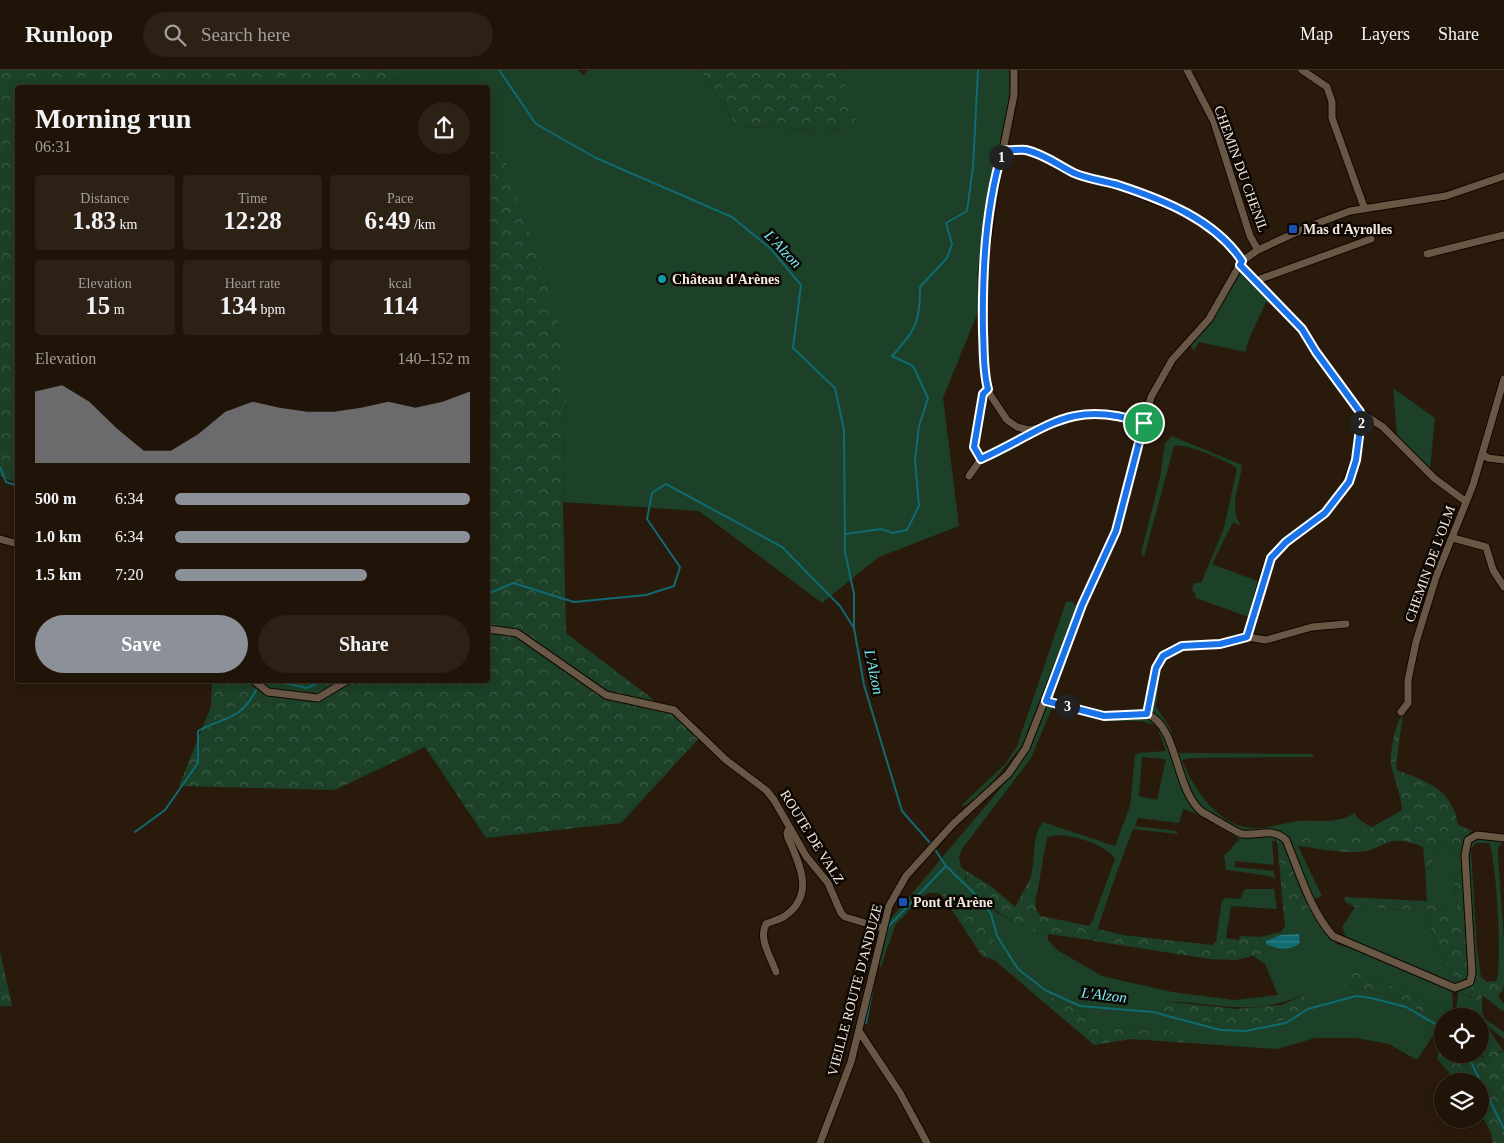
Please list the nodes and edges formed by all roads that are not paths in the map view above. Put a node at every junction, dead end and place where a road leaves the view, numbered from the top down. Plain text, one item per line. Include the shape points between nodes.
1 (1014, 70) edge
2 (1187, 70) edge
3 (1302, 70) edge
4 (1003, 150) junction
5 (1504, 176) edge
6 (1364, 207) junction
7 (1504, 235) edge
8 (1371, 239) dead end
9 (1258, 250) junction
10 (1427, 254) dead end
11 (1241, 263) junction
12 (1255, 281) junction
13 (1504, 379) edge
14 (988, 389) junction
15 (1360, 412) junction
16 (1144, 423) junction
17 (1039, 428) junction
18 (1483, 454) junction
19 (981, 459) junction
20 (1504, 460) edge
21 (970, 476) dead end
22 (1465, 501) junction
23 (0, 538) edge
24 (1453, 538) junction
25 (15, 543) edge
26 (1504, 587) edge
27 (1346, 624) dead end
28 (490, 629) edge
29 (1247, 637) junction
30 (257, 683) edge
31 (343, 683) edge
32 (1046, 701) junction
33 (1401, 712) dead end
34 (1147, 714) junction
35 (789, 828) junction
36 (1504, 838) edge
37 (882, 928) junction
38 (776, 972) dead end
39 (859, 1031) junction
40 (820, 1143) edge
41 (927, 1143) edge

1 - 4 street via 1014,95
2 - 9 street, CHEMIN DU CHENIL via 1214,122 1250,236
3 - 6 street via 1327,87 1332,102 1332,118
4 - 11 street via 1038,154 1074,173 1119,186 1180,210 1218,233
4 - 14 street via 982,274 984,364
5 - 6 street, VIEILLE ROUTE D'ANDUZE via 1446,196
6 - 9 street, VIEILLE ROUTE D'ANDUZE via 1310,226
7 - 10 street
8 - 12 street
9 - 11 street, VIEILLE ROUTE D'ANDUZE
11 - 12 street
11 - 16 street, VIEILLE ROUTE D'ANDUZE via 1209,320 1160,378
12 - 15 street via 1302,329
13 - 18 street, CHEMIN DE L'OLM
14 - 17 street via 1007,420 1029,430
14 - 19 street via 983,394 974,447
15 - 22 street via 1383,427 1434,478
15 - 29 street via 1358,453 1349,482 1325,513 1286,542 1271,558
16 - 17 street via 1117,414 1086,414 1067,417
16 - 32 street, VIEILLE ROUTE D'ANDUZE via 1116,531 1082,605
17 - 19 street
18 - 20 street
18 - 22 street, CHEMIN DE L'OLM
19 - 21 street
22 - 24 street, CHEMIN DE L'OLM
23 - 25 street
24 - 26 street via 1486,547 1493,570
24 - 33 street, CHEMIN DE L'OLM via 1436,577 1419,633 1408,680 1408,703
27 - 29 street via 1312,627 1266,640
28 - 35 street, ROUTE DE VALZ via 516,633 606,695 674,710 726,760 767,791
29 - 34 street via 1220,644 1182,646 1163,656 1156,668
30 - 31 street via 268,692 318,698
32 - 34 street via 1104,716
32 - 37 street, VIEILLE ROUTE D'ANDUZE via 1026,748 1008,774 952,824 906,876 888,906
34 - 36 street via 1162,725 1188,792 1203,812 1240,834 1272,832 1279,833 1286,840 1324,925 1333,936 1455,988 1470,982 1472,973 1465,855 1468,840 1477,836
35 - 37 street, ROUTE DE VALZ via 828,883 841,913 850,920
35 - 38 street via 788,838 802,871 804,889 793,909 764,928 763,936
37 - 39 street, VIEILLE ROUTE D'ANDUZE
39 - 40 street, VIEILLE ROUTE D'ANDUZE
39 - 41 street via 900,1093

